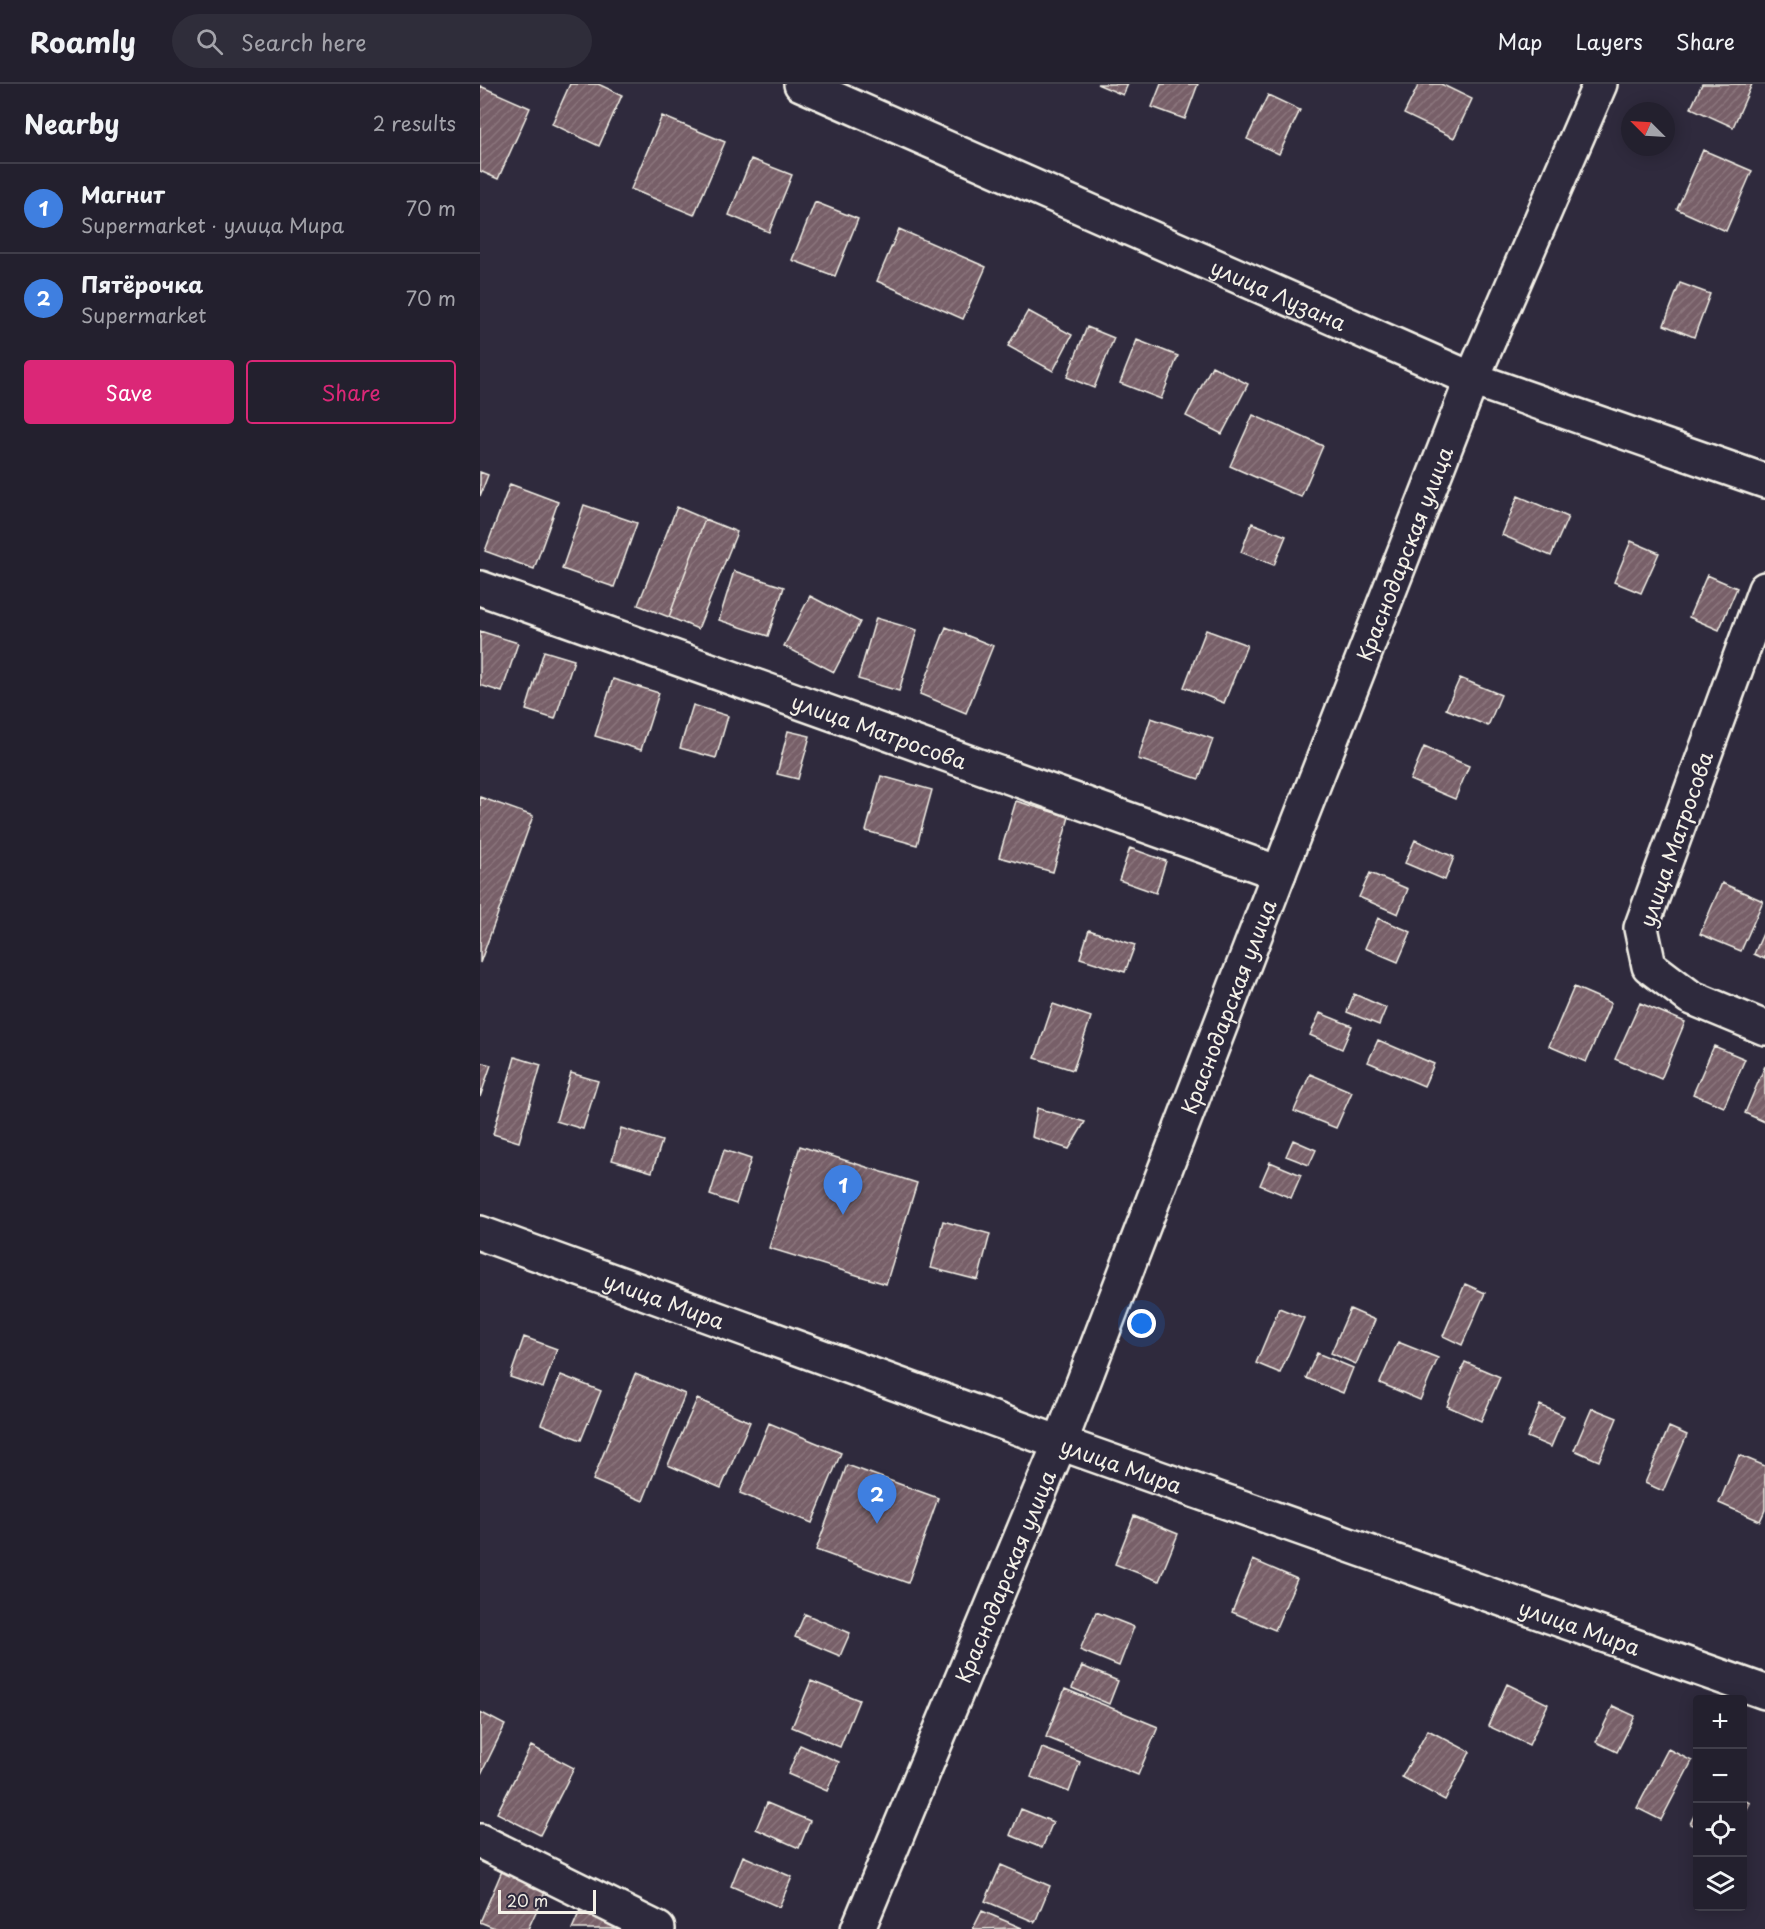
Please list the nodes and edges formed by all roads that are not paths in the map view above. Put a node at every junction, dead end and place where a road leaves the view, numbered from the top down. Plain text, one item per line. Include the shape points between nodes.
1 (801, 84) edge
2 (1600, 84) edge
3 (1472, 379) junction
4 (1765, 481) edge
5 (480, 588) edge
6 (1765, 589) edge
7 (1279, 873) junction
8 (1765, 1028) edge
9 (480, 1233) edge
10 (1060, 1443) junction
11 (1765, 1692) edge
12 (480, 1841) edge
13 (658, 1929) edge
14 (858, 1929) edge

1 - 3 street, улица Лузана
2 - 3 street, Краснодарская улица
3 - 4 street, улица Лузана
3 - 7 street, Краснодарская улица
5 - 7 street, улица Матросова
6 - 8 street, улица Матросова via 1641,928 1649,966 1690,996
7 - 10 street, Краснодарская улица
9 - 10 street, улица Мира
10 - 11 street, улица Мира
10 - 14 street, Краснодарская улица
12 - 13 street

